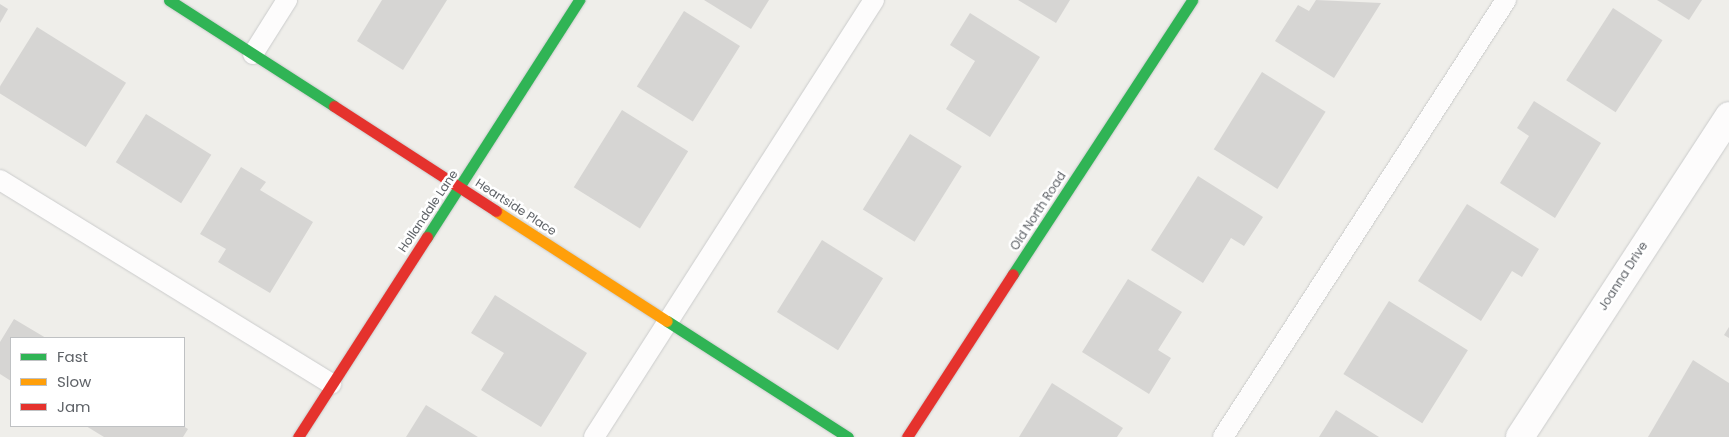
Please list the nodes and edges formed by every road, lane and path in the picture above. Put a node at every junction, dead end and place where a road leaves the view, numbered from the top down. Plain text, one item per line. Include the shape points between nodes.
1 (169, 0) edge
2 (287, 0) edge
3 (579, 0) edge
4 (874, 0) edge
5 (1192, 0) edge
6 (1506, 0) edge
7 (253, 54) junction
8 (1729, 116) edge
9 (0, 180) edge
10 (461, 188) junction
11 (667, 320) junction
12 (331, 384) junction
13 (298, 437) edge
14 (594, 437) edge
15 (848, 437) edge
16 (907, 437) edge
17 (1223, 437) edge
18 (1520, 437) edge

1 - 7 street, Heartside Place
2 - 7 lane
3 - 10 street, Hollandale Lane
4 - 11 lane
5 - 16 street, Old North Road
6 - 17 lane
7 - 10 street, Heartside Place
8 - 18 street, Joanna Drive
9 - 12 lane
10 - 11 street, Heartside Place
10 - 12 street, Hollandale Lane
11 - 14 lane
11 - 15 street, Heartside Place
12 - 13 street, Hollandale Lane

